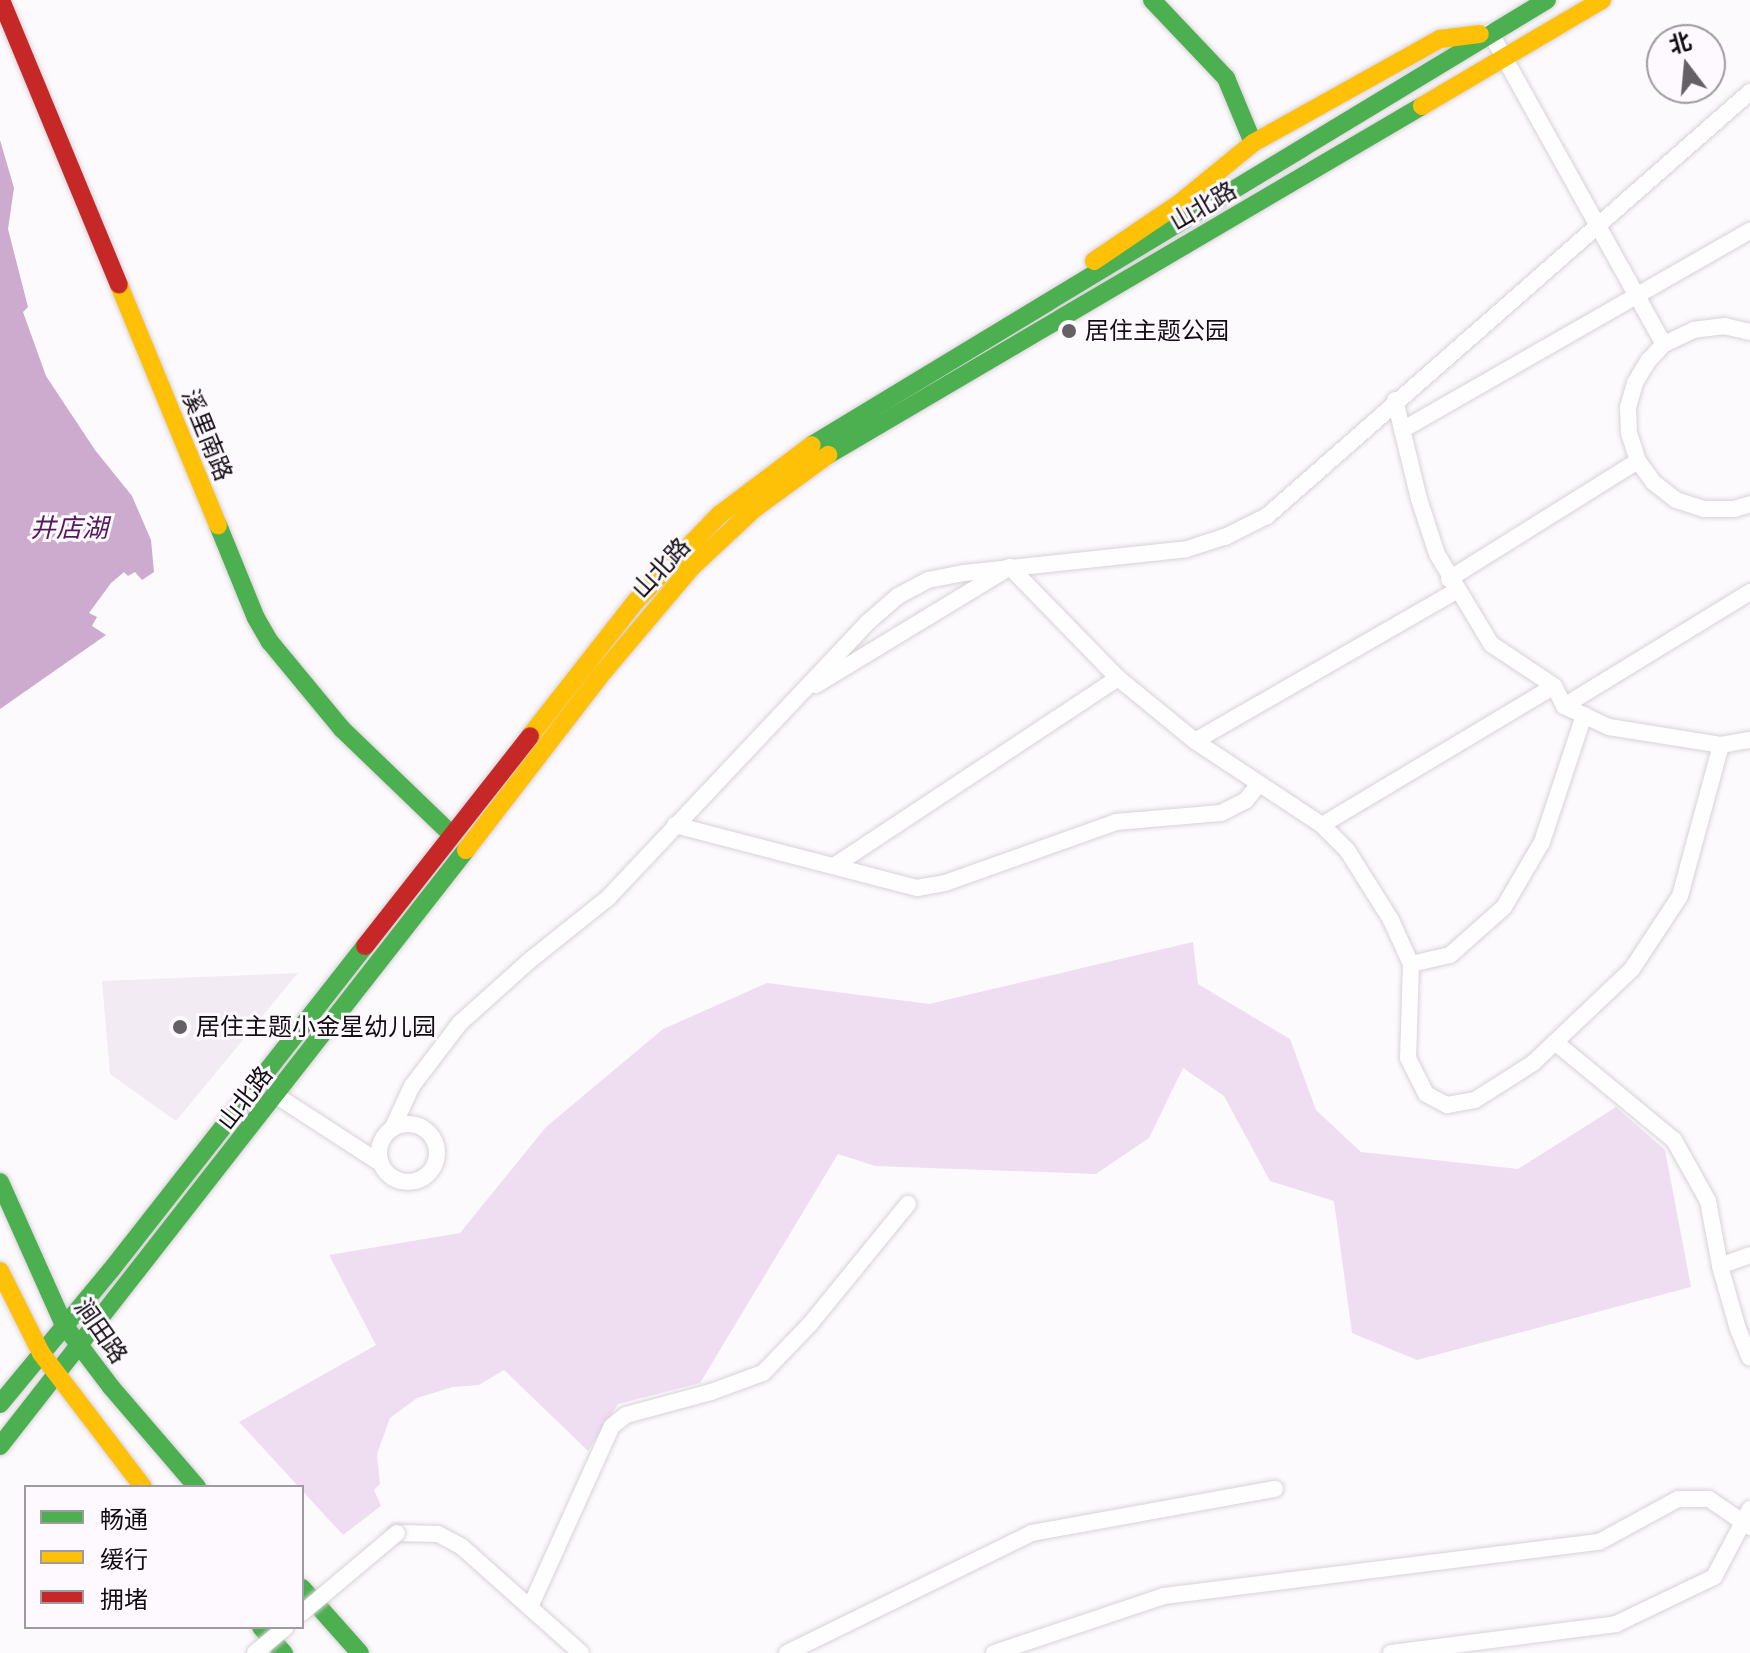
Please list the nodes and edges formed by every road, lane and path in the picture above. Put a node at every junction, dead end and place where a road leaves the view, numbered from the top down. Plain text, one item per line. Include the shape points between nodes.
1 (1, 0) edge
2 (1152, 0) edge
3 (1547, 0) edge
4 (1602, 0) edge
5 (1490, 32) junction
6 (1504, 57) junction
7 (1747, 99) edge
8 (1253, 143) junction
9 (1597, 225) junction
10 (1750, 231) edge
11 (1636, 298) junction
12 (1750, 332) edge
13 (992, 335) junction
14 (1664, 344) junction
15 (1395, 400) junction
16 (1402, 430) junction
17 (1638, 461) junction
18 (1750, 504) edge
19 (1010, 567) junction
20 (1452, 585) junction
21 (1750, 592) edge
22 (1118, 678) junction
23 (1554, 686) junction
24 (796, 697) junction
25 (1564, 706) junction
26 (1584, 715) junction
27 (1750, 740) edge
28 (1195, 741) junction
29 (1721, 745) junction
30 (1259, 784) junction
31 (675, 825) junction
32 (1322, 825) junction
33 (451, 834) junction
34 (834, 866) junction
35 (1411, 964) junction
36 (1555, 1042) junction
37 (277, 1096) junction
38 (392, 1129) junction
39 (380, 1163) junction
40 (0, 1182) edge
41 (908, 1204) dead end
42 (1750, 1255) edge
43 (1720, 1266) junction
44 (0, 1271) edge
45 (64, 1325) junction
46 (79, 1347) junction
47 (41, 1353) junction
48 (1750, 1358) edge
49 (57, 1375) junction
50 (0, 1404) edge
51 (0, 1446) edge
52 (141, 1485) edge
53 (195, 1485) edge
54 (1275, 1489) dead end
55 (1748, 1519) edge
56 (304, 1590) edge
57 (531, 1605) junction
58 (304, 1611) edge
59 (263, 1629) edge
60 (284, 1629) edge
61 (1484, 1647) edge
62 (255, 1653) edge
63 (284, 1653) edge
64 (360, 1653) edge
65 (581, 1653) edge
66 (787, 1653) edge
67 (994, 1653) edge
68 (1391, 1653) edge

1 - 33 main road, 溪里南路 via 256,618 342,729
2 - 8 main road via 1226,78
3 - 5 main road, 山北路
4 - 6 main road, 山北路
5 - 6 street
5 - 8 main road via 1440,39
5 - 13 main road, 山北路
6 - 9 street
6 - 37 main road, 山北路 via 821,459 754,509 692,567 614,657
7 - 9 street
8 - 13 main road via 1193,194
9 - 11 street
9 - 15 street
10 - 11 street
11 - 14 street
11 - 16 street
12 - 14 street via 1725,326 1694,330
13 - 33 main road, 山北路 via 799,452 719,515 635,602
14 - 17 street via 1635,383 1628,407
15 - 16 street
15 - 19 street via 1282,505 1225,537 1169,552
16 - 20 street via 1423,516
17 - 18 street via 1676,500 1704,509
17 - 20 street
19 - 22 street
19 - 24 street
19 - 24 street via 945,576 898,596
20 - 23 street via 1491,644
20 - 28 street
21 - 25 street
22 - 28 street
22 - 34 street
23 - 25 street
23 - 32 street
24 - 31 street
25 - 26 street
26 - 29 street via 1609,727
26 - 35 street via 1542,842 1504,907 1450,955
27 - 29 street
28 - 30 street
29 - 36 street via 1680,896 1632,969
30 - 32 street
30 - 34 street via 1246,800 1221,813 1116,822 929,887 906,887
31 - 34 street
31 - 38 street via 608,898 460,1023 412,1086
32 - 35 street via 1361,869
33 - 45 main road, 山北路
35 - 36 street via 1408,1058 1426,1094 1447,1105 1475,1100 1533,1063
36 - 43 street via 1674,1140 1708,1201
37 - 39 street
37 - 46 main road, 山北路
38 - 39 street via 380,1143
38 - 39 street via 411,1124 429,1132 438,1159 428,1176 410,1183 391,1178
40 - 45 main road, 涧田路
41 - 57 street via 763,1373 626,1415 612,1426
42 - 43 street
43 - 48 street
44 - 47 main road
45 - 46 main road, 涧田路
45 - 47 main road, 山北路
46 - 49 main road, 山北路
46 - 53 main road, 涧田路
47 - 49 main road
47 - 50 main road, 山北路
49 - 51 main road, 山北路
49 - 52 main road
54 - 66 street via 1032,1533
55 - 61 street via 1714,1577 1616,1624
55 - 67 street via 1709,1499 1678,1499 1599,1542 1164,1596
56 - 64 main road
57 - 58 street, bridge via 450,1540 424,1532 397,1533
57 - 65 street
59 - 63 main road
60 - 62 street, bridge
61 - 68 street

